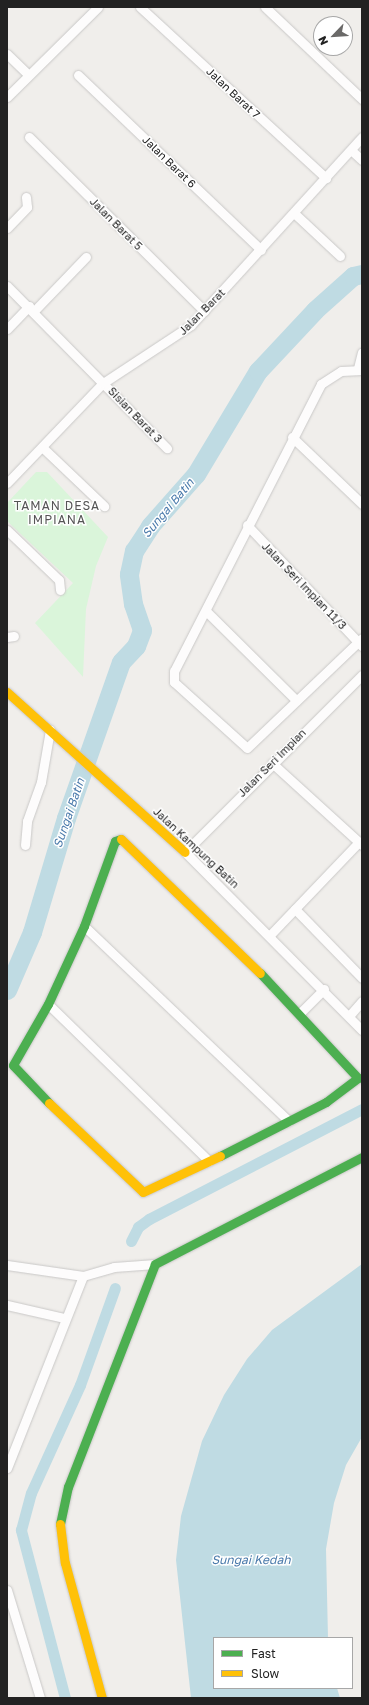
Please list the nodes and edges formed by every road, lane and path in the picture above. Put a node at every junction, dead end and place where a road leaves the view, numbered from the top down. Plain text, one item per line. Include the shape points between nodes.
1 (98, 7) edge
2 (140, 7) edge
3 (265, 7) edge
4 (7, 54) edge
5 (28, 74) junction
6 (78, 75) dead end
7 (7, 97) edge
8 (362, 99) edge
9 (29, 137) dead end
10 (362, 137) edge
11 (351, 150) junction
12 (362, 160) edge
13 (326, 178) junction
14 (26, 197) dead end
15 (294, 213) junction
16 (7, 228) edge
17 (261, 250) junction
18 (340, 256) dead end
19 (86, 257) dead end
20 (7, 286) edge
21 (31, 308) junction
22 (204, 312) junction
23 (7, 329) edge
24 (362, 352) edge
25 (360, 369) edge
26 (103, 383) junction
27 (292, 437) junction
28 (42, 447) junction
29 (167, 448) dead end
30 (8, 479) edge
31 (362, 504) edge
32 (104, 506) dead end
33 (247, 525) junction
34 (7, 530) edge
35 (60, 590) dead end
36 (206, 611) junction
37 (361, 642) edge
38 (362, 675) edge
39 (7, 692) edge
40 (296, 700) junction
41 (50, 730) junction
42 (272, 763) junction
43 (361, 844) edge
44 (25, 845) dead end
45 (185, 852) junction
46 (295, 909) junction
47 (84, 926) junction
48 (270, 935) junction
49 (362, 978) edge
50 (324, 989) junction
51 (362, 1001) edge
52 (48, 1004) junction
53 (300, 1013) junction
54 (349, 1016) junction
55 (362, 1030) edge
56 (289, 1121) junction
57 (362, 1156) edge
58 (209, 1161) junction
59 (155, 1264) junction
60 (7, 1265) edge
61 (83, 1276) junction
62 (7, 1305) edge
63 (64, 1318) junction
64 (7, 1468) edge
65 (7, 1590) edge
66 (9, 1609) edge
67 (40, 1698) edge
68 (102, 1698) edge

1 - 5 street
2 - 13 street, Jalan Barat 7
3 - 8 street
4 - 5 street
5 - 7 street
6 - 17 street, Jalan Barat 6
9 - 22 street, Jalan Barat 5
10 - 11 street, Jalan Barat
11 - 12 street
11 - 13 street, Jalan Barat
13 - 15 street, Jalan Barat
14 - 16 street via 27,207
15 - 17 street, Jalan Barat
15 - 18 street
17 - 22 street, Jalan Barat
19 - 21 street
20 - 21 street, Sisian Barat 3
21 - 23 street
21 - 26 street, Sisian Barat 3
22 - 26 street, Jalan Barat via 169,342
24 - 25 street
25 - 27 street via 333,375 321,384
26 - 28 street, Jalan Barat
26 - 29 street, Sisian Barat 3
27 - 31 street
27 - 33 street
28 - 30 street, Jalan Barat
28 - 32 street
33 - 36 street
33 - 37 street, Jalan Seri Impian 11/3
34 - 35 street via 59,580
36 - 40 street
36 - 40 street via 174,671 174,682 244,747 252,746
37 - 40 street
38 - 42 street, Jalan Seri Impian
39 - 41 street, Jalan Kampung Batin
41 - 44 street via 41,782 27,821
41 - 45 street, Jalan Kampung Batin
42 - 43 street
42 - 45 street, Jalan Seri Impian
43 - 46 street
45 - 48 street, Jalan Kampung Batin
46 - 48 street
46 - 49 street
47 - 52 street
47 - 53 street via 96,885 115,841 121,839
47 - 56 street
48 - 50 street, Jalan Kampung Batin
50 - 53 street
50 - 54 street, Jalan Kampung Batin
51 - 54 street
52 - 58 street
52 - 58 street via 13,1060 16,1072 142,1192 156,1190
53 - 56 street via 358,1078 326,1102
54 - 55 street, Jalan Kampung Batin
56 - 58 street
57 - 59 street
59 - 61 street via 114,1267
59 - 68 street via 68,1487 60,1520 65,1563
60 - 61 street
61 - 63 street
62 - 63 street
63 - 64 street
65 - 66 street
66 - 67 street

